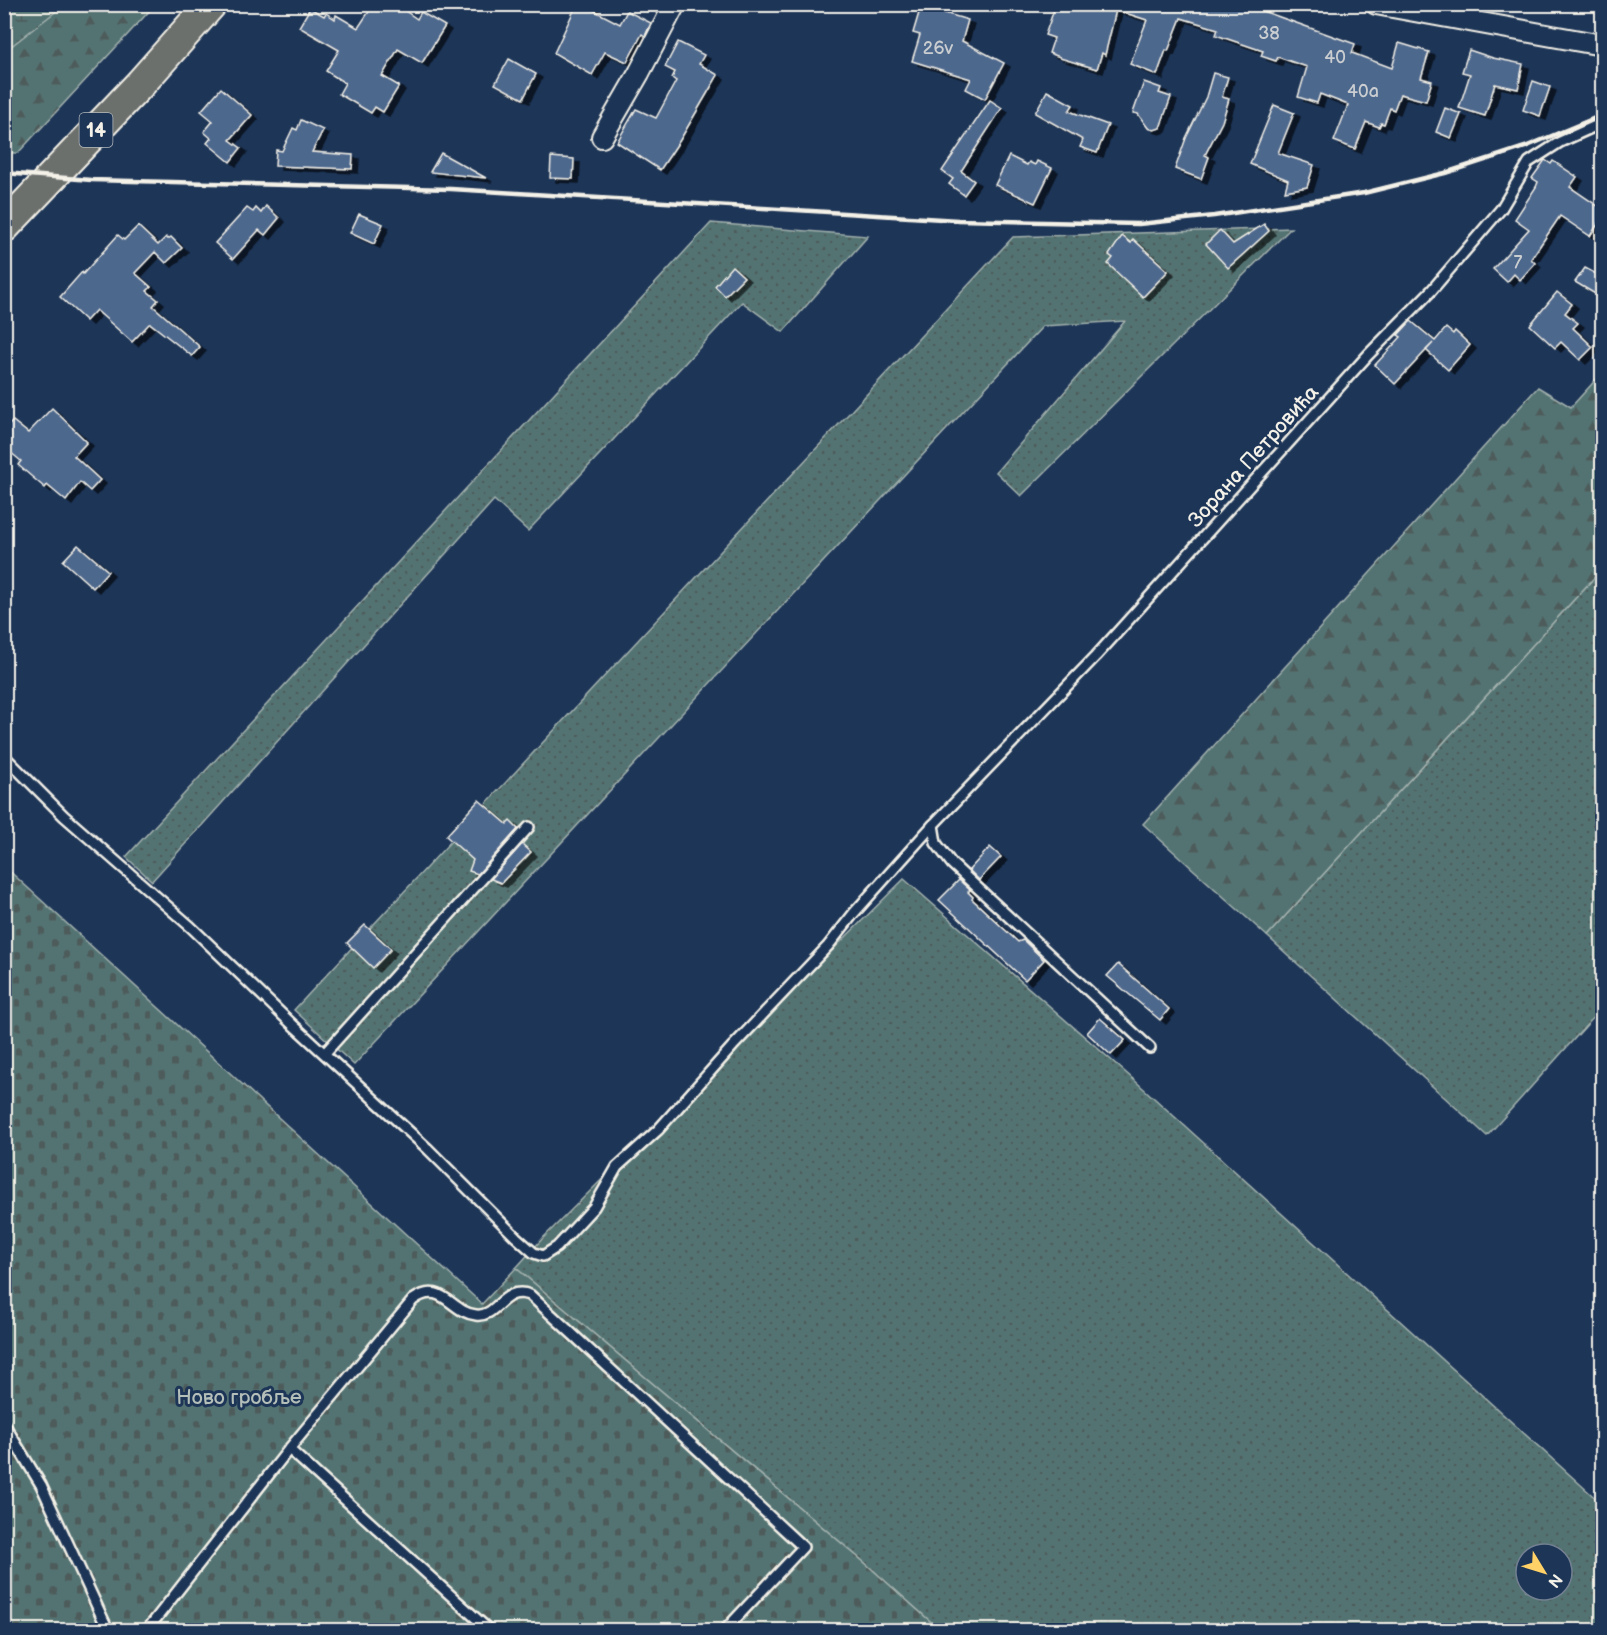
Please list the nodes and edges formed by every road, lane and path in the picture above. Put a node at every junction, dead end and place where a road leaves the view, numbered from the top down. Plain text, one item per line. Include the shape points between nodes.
1 (211, 4) edge
2 (675, 4) edge
3 (1376, 4) edge
4 (1602, 45) edge
5 (1602, 123) edge
6 (602, 137) dead end
7 (4, 227) edge
8 (4, 756) edge
9 (933, 825) junction
10 (529, 827) dead end
11 (1150, 1048) dead end
12 (325, 1053) junction
13 (4, 1424) edge
14 (289, 1449) junction
15 (108, 1630) edge
16 (147, 1630) edge
17 (489, 1630) edge
18 (724, 1630) edge

1 - 7 main road, 14
2 - 6 street
3 - 4 street
5 - 9 lane, Зорана Петровића via 1560,141 1529,162 1501,209 1431,291 1368,355 1096,656
8 - 12 lane via 64,816 191,927
9 - 11 lane via 936,843 952,864
9 - 12 lane, Зорана Петровића via 828,946 658,1130 617,1167 594,1207 557,1247 543,1256 534,1253 509,1230
10 - 12 lane
13 - 15 lane via 41,1485
14 - 16 lane
14 - 17 lane
14 - 18 lane via 422,1294 440,1295 477,1316 512,1293 530,1295 803,1547

